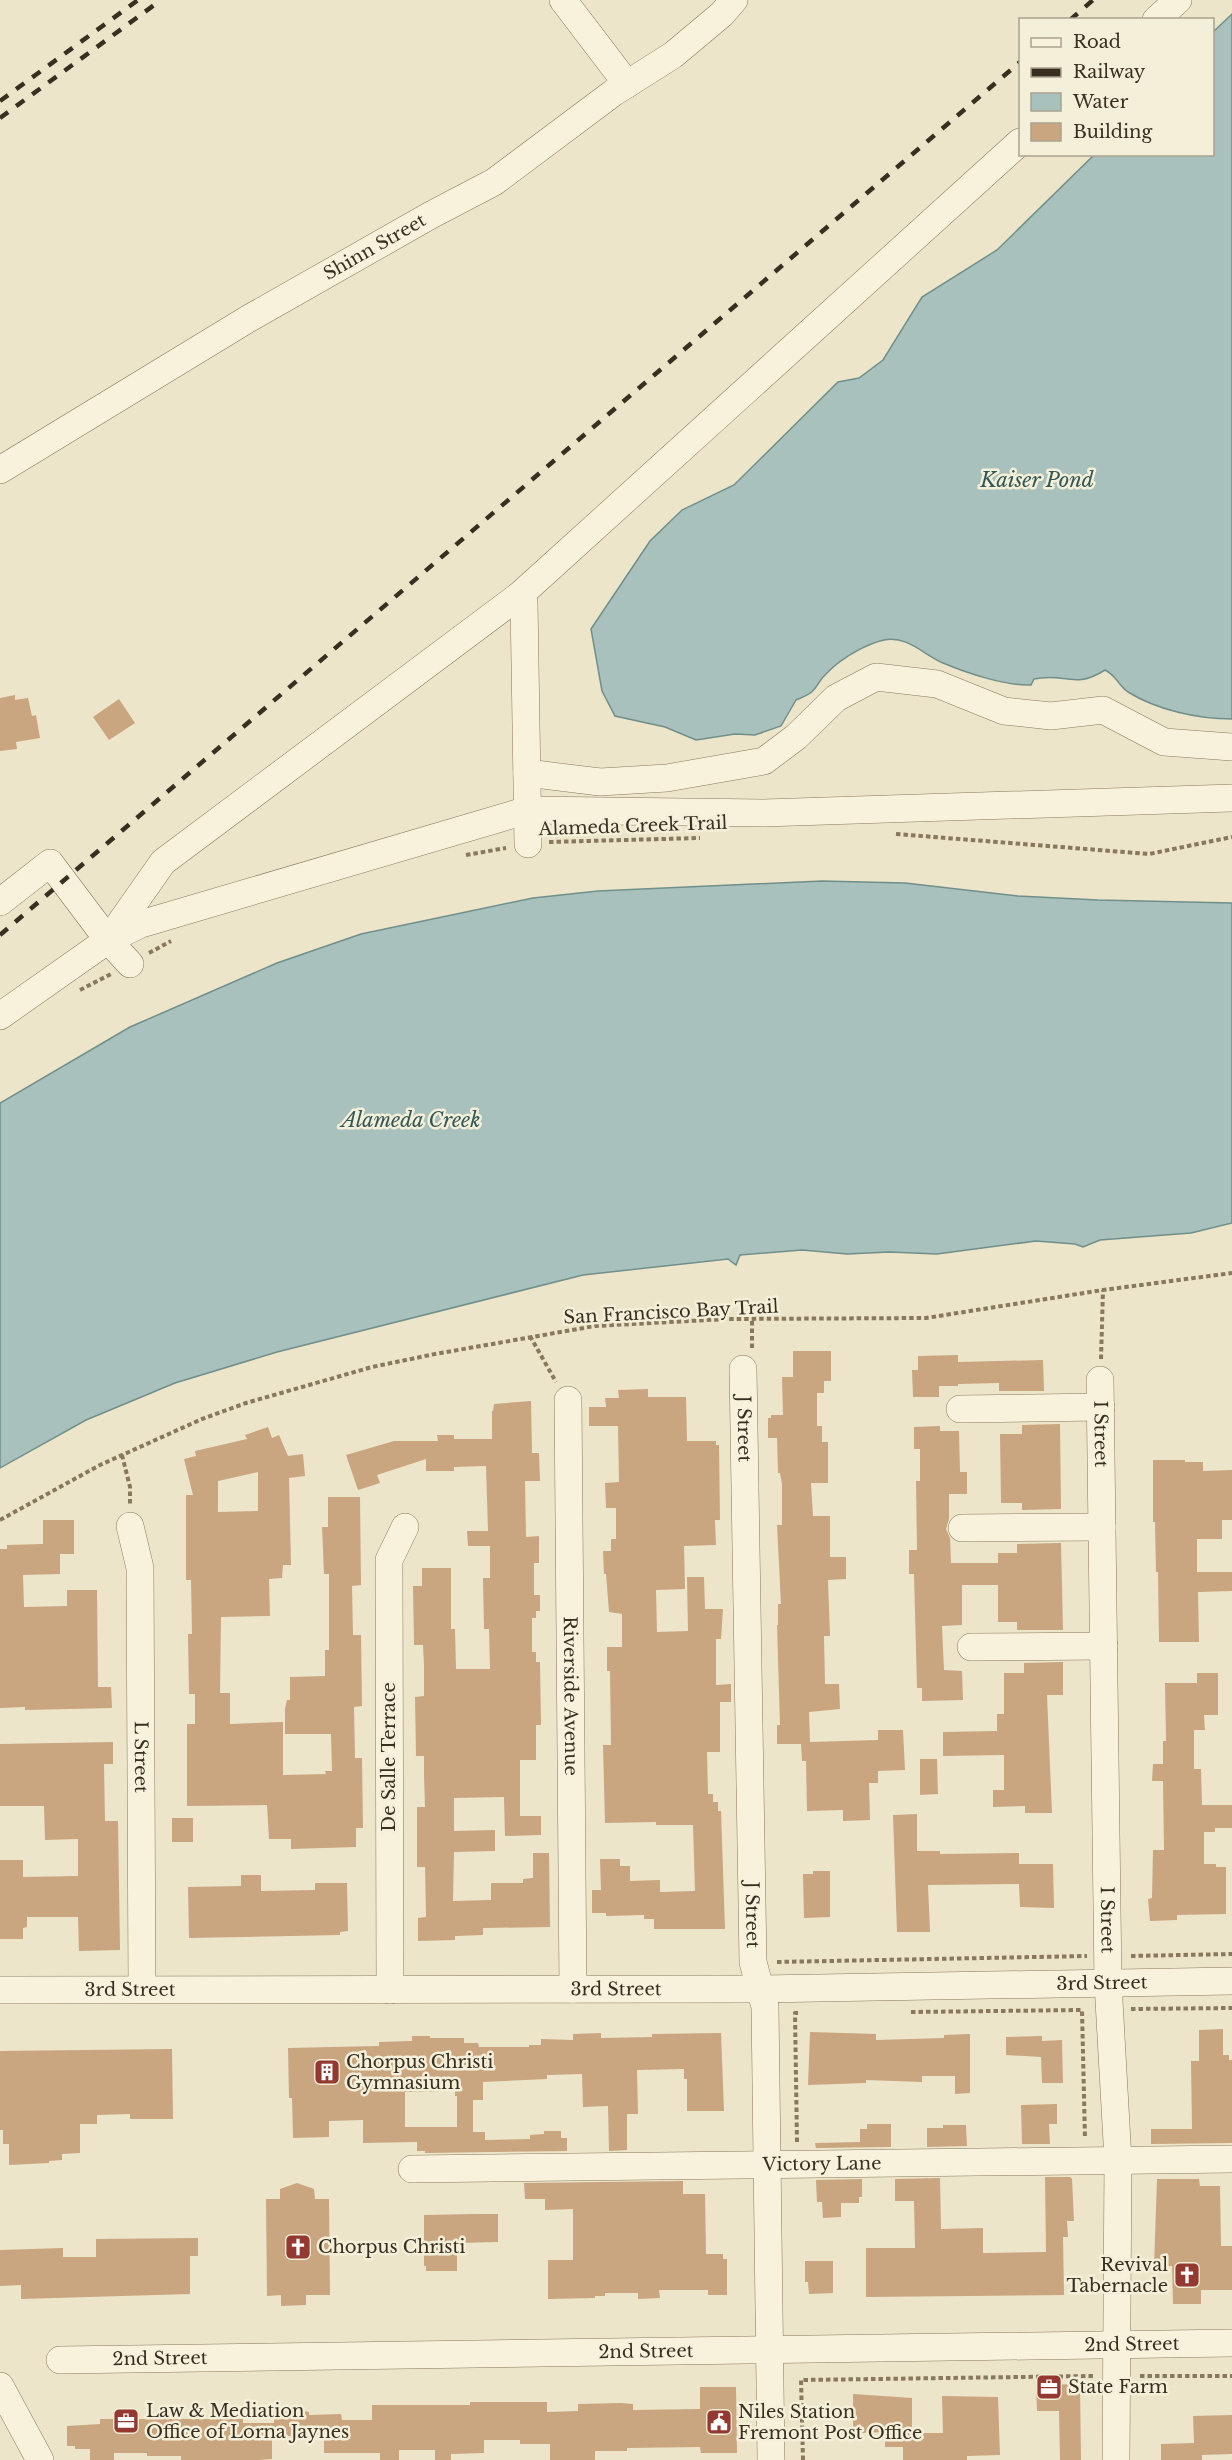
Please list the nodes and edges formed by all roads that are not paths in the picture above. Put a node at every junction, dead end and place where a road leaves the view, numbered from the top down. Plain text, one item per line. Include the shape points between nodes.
1 (563, 0) edge
2 (734, 0) edge
3 (1178, 0) edge
4 (1158, 18) edge
5 (627, 84) junction
6 (1019, 143) edge
7 (0, 470) edge
8 (520, 595) junction
9 (1232, 747) edge
10 (527, 773) junction
11 (1232, 798) edge
12 (528, 810) junction
13 (528, 844) road end
14 (0, 902) edge
15 (108, 940) junction
16 (130, 964) road end
17 (0, 1016) edge
18 (743, 1369) road end
19 (1100, 1380) road end
20 (568, 1400) road end
21 (1101, 1407) junction
22 (960, 1409) dead end
23 (130, 1526) road end
24 (405, 1527) dead end
25 (1102, 1527) junction
26 (962, 1528) dead end
27 (1104, 1646) junction
28 (971, 1647) dead end
29 (1232, 1981) edge
30 (142, 1989) junction
31 (573, 1989) junction
32 (759, 1989) junction
33 (0, 1990) edge
34 (390, 1990) junction
35 (1109, 1996) junction
36 (1232, 2159) edge
37 (1118, 2160) junction
38 (768, 2165) junction
39 (412, 2169) dead end
40 (1232, 2343) edge
41 (1118, 2344) junction
42 (769, 2350) junction
43 (60, 2360) dead end
44 (0, 2386) edge
45 (40, 2460) edge
46 (771, 2460) edge
47 (1116, 2460) edge

1 - 5 street
2 - 5 street, Shinn Street via 673,55
3 - 4 street
5 - 7 street, Shinn Street via 494,182 248,319
6 - 8 street
8 - 10 street via 524,602
8 - 15 street via 163,862
9 - 10 street via 1164,742 1103,710 1051,716 1004,711 937,684 876,677 836,698 796,737 764,761 655,779 600,782
10 - 12 street
11 - 12 street via 764,813
12 - 13 street
12 - 15 street via 141,924
14 - 15 street via 50,863
15 - 16 street
15 - 17 street
18 - 32 street, J Street via 753,1962
19 - 21 street, I Street
20 - 31 street, Riverside Avenue
21 - 22 street
21 - 25 street, I Street
23 - 30 street, L Street via 140,1568
24 - 34 street, De Salle Terrace via 389,1560
25 - 26 street
25 - 27 street, I Street
27 - 28 street
27 - 35 street, I Street
29 - 35 street, 3rd Street
30 - 33 street, 3rd Street
30 - 34 street, 3rd Street
31 - 32 street, 3rd Street
31 - 34 street, 3rd Street
32 - 35 street, 3rd Street
32 - 38 street, J Street via 765,2007
35 - 37 street, I Street
36 - 37 street, Victory Lane
37 - 38 street, Victory Lane
37 - 41 street, I Street
38 - 39 street, Victory Lane
38 - 42 street, J Street
40 - 41 street, 2nd Street
41 - 42 street, 2nd Street
41 - 47 street, I Street
42 - 43 street, 2nd Street
42 - 46 street, J Street
44 - 45 street

